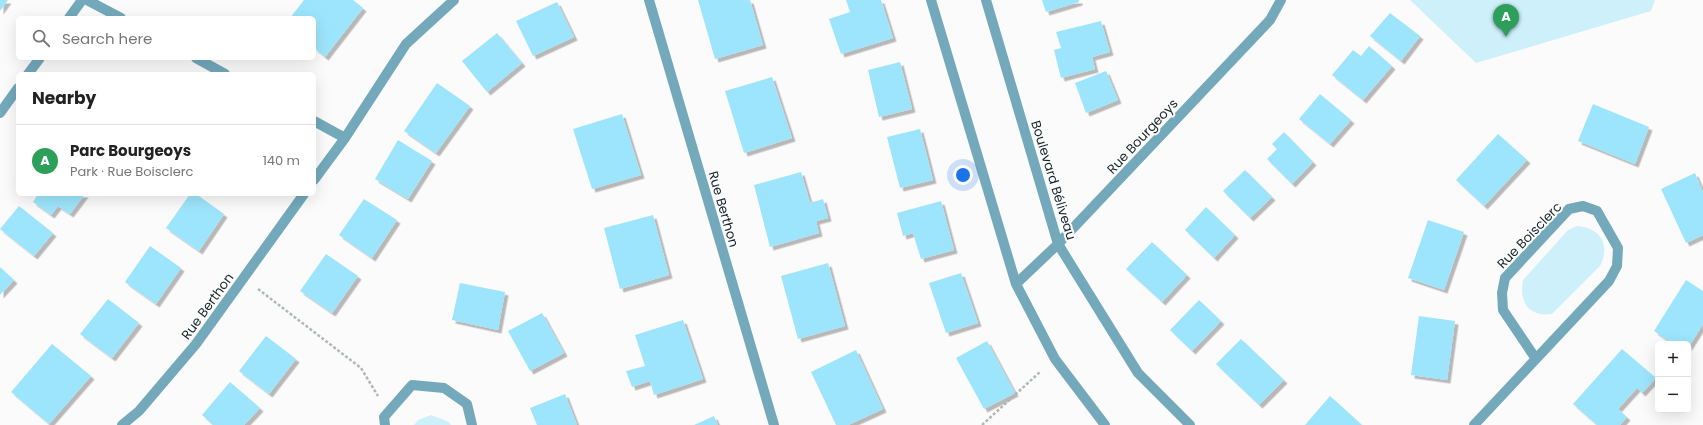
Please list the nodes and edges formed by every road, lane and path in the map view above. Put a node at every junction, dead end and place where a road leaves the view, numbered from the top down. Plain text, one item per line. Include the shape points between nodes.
1 (82, 0) edge
2 (87, 0) edge
3 (454, 0) edge
4 (649, 0) edge
5 (931, 0) edge
6 (986, 0) edge
7 (1281, 0) edge
8 (70, 16) edge
9 (117, 16) edge
10 (38, 60) edge
11 (200, 60) edge
12 (30, 72) edge
13 (221, 72) edge
14 (16, 91) edge
15 (0, 113) edge
16 (316, 122) edge
17 (345, 138) junction
18 (316, 177) edge
19 (303, 196) edge
20 (1058, 244) junction
21 (244, 278) junction
22 (1016, 284) junction
23 (1054, 358) junction
24 (1536, 359) junction
25 (388, 412) junction
26 (122, 425) edge
27 (385, 425) edge
28 (472, 425) edge
29 (774, 425) edge
30 (982, 425) edge
31 (1105, 425) edge
32 (1190, 425) edge
33 (1474, 425) edge

1 - 8 street
2 - 9 street
3 - 17 street via 406,44
4 - 29 street, Rue Berthon
5 - 22 street
6 - 20 street, Boulevard Béliveau
7 - 20 street, Rue Bourgeoys via 1270,20
10 - 12 street
11 - 13 street
14 - 15 street
16 - 17 street
17 - 18 street
19 - 21 street, Rue Berthon
20 - 22 street, Rue Bourgeoys
20 - 32 street, Boulevard Béliveau via 1138,373
21 - 25 path via 361,368
21 - 26 street, Rue Berthon via 196,344 140,410
22 - 23 street
23 - 30 path
23 - 31 street
24 - 24 street, Rue Boisclerc via 1609,280 1617,266 1618,248 1597,211 1583,206 1569,209 1505,278 1502,292 1503,310
24 - 33 street, Rue Boisclerc
25 - 27 street via 384,417
25 - 28 street via 412,385 444,388 467,404

